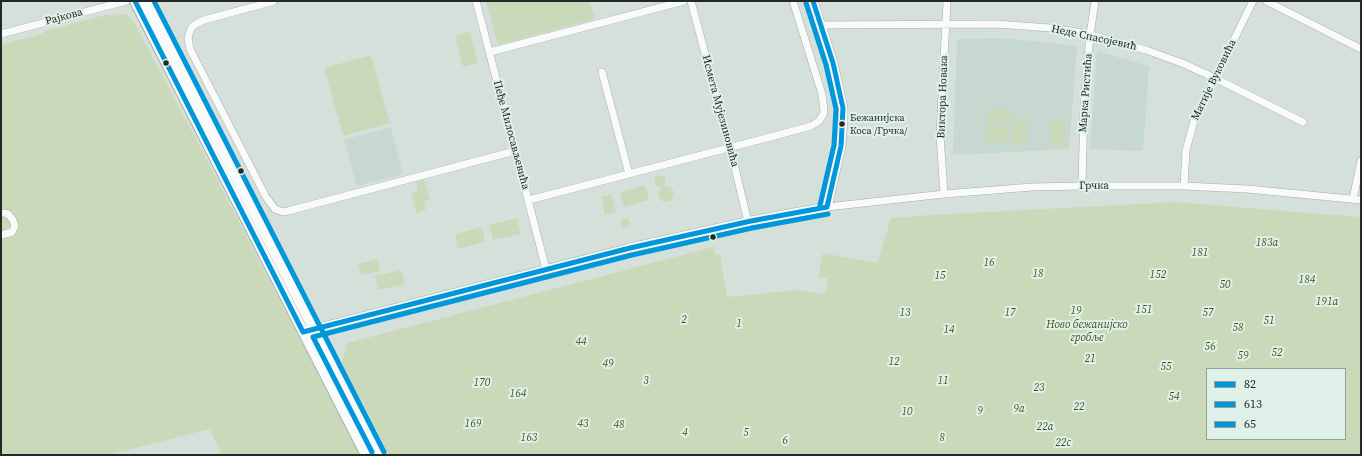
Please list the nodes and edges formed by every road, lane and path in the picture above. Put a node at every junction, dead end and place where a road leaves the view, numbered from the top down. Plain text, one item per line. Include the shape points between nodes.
1 (126, 1) edge
2 (135, 1) edge
3 (146, 1) edge
4 (274, 1) edge
5 (476, 1) edge
6 (684, 1) edge
7 (691, 1) edge
8 (793, 1) edge
9 (813, 1) edge
10 (947, 1) edge
11 (1095, 1) edge
12 (1253, 1) edge
13 (1266, 1) edge
14 (946, 24) junction
15 (821, 25) junction
16 (1, 34) edge
17 (1090, 35) junction
18 (1361, 49) edge
19 (490, 52) junction
20 (602, 72) dead end
21 (1215, 78) junction
22 (1303, 122) dead end
23 (730, 147) junction
24 (515, 151) junction
25 (1361, 161) edge
26 (629, 174) junction
27 (1082, 186) junction
28 (1184, 186) junction
29 (944, 194) junction
30 (529, 200) junction
31 (1357, 200) edge
32 (827, 207) junction
33 (4, 213) dead end
34 (748, 222) junction
35 (1, 235) edge
36 (546, 269) junction
37 (313, 329) junction
38 (303, 332) junction
39 (366, 455) edge
40 (378, 455) edge

1 - 16 street, Рајкова
2 - 38 main road
3 - 37 main road
4 - 24 street via 204,20 191,28 188,38 190,48 207,82 275,209 288,211
5 - 19 street, Пеђе Милосављевића
6 - 19 street
7 - 23 street, Исмета Мујезиновића
8 - 23 street via 822,94 823,115 811,126
9 - 15 main road
10 - 14 street, Виктора Новака
11 - 17 street, Марка Ристића
12 - 21 street, Матије Вуковића
13 - 18 street
14 - 15 street, Неде Спасојевић
14 - 17 street, Неде Спасојевић via 1038,27
14 - 29 street, Виктора Новака via 940,135
15 - 32 main road via 843,107 841,146
17 - 21 street, Неде Спасојевић via 1146,50
17 - 27 street, Марка Ристића via 1084,106
19 - 24 street, Пеђе Милосављевића
20 - 26 street
21 - 22 street, Неде Спасојевић
21 - 28 street, Матије Вуковића via 1192,125 1186,150
23 - 26 street
23 - 34 street, Исмета Мујезиновића
24 - 30 street, Пеђе Милосављевића
25 - 31 street
26 - 30 street
27 - 28 street, Грчка
27 - 29 street, Грчка
28 - 31 street, Грчка
29 - 32 street, Грчка
30 - 36 street, Пеђе Милосављевића
32 - 34 main road
33 - 35 street via 14,220 16,226 12,232
34 - 36 main road
36 - 37 main road
37 - 38 main road
37 - 40 main road
38 - 39 main road

